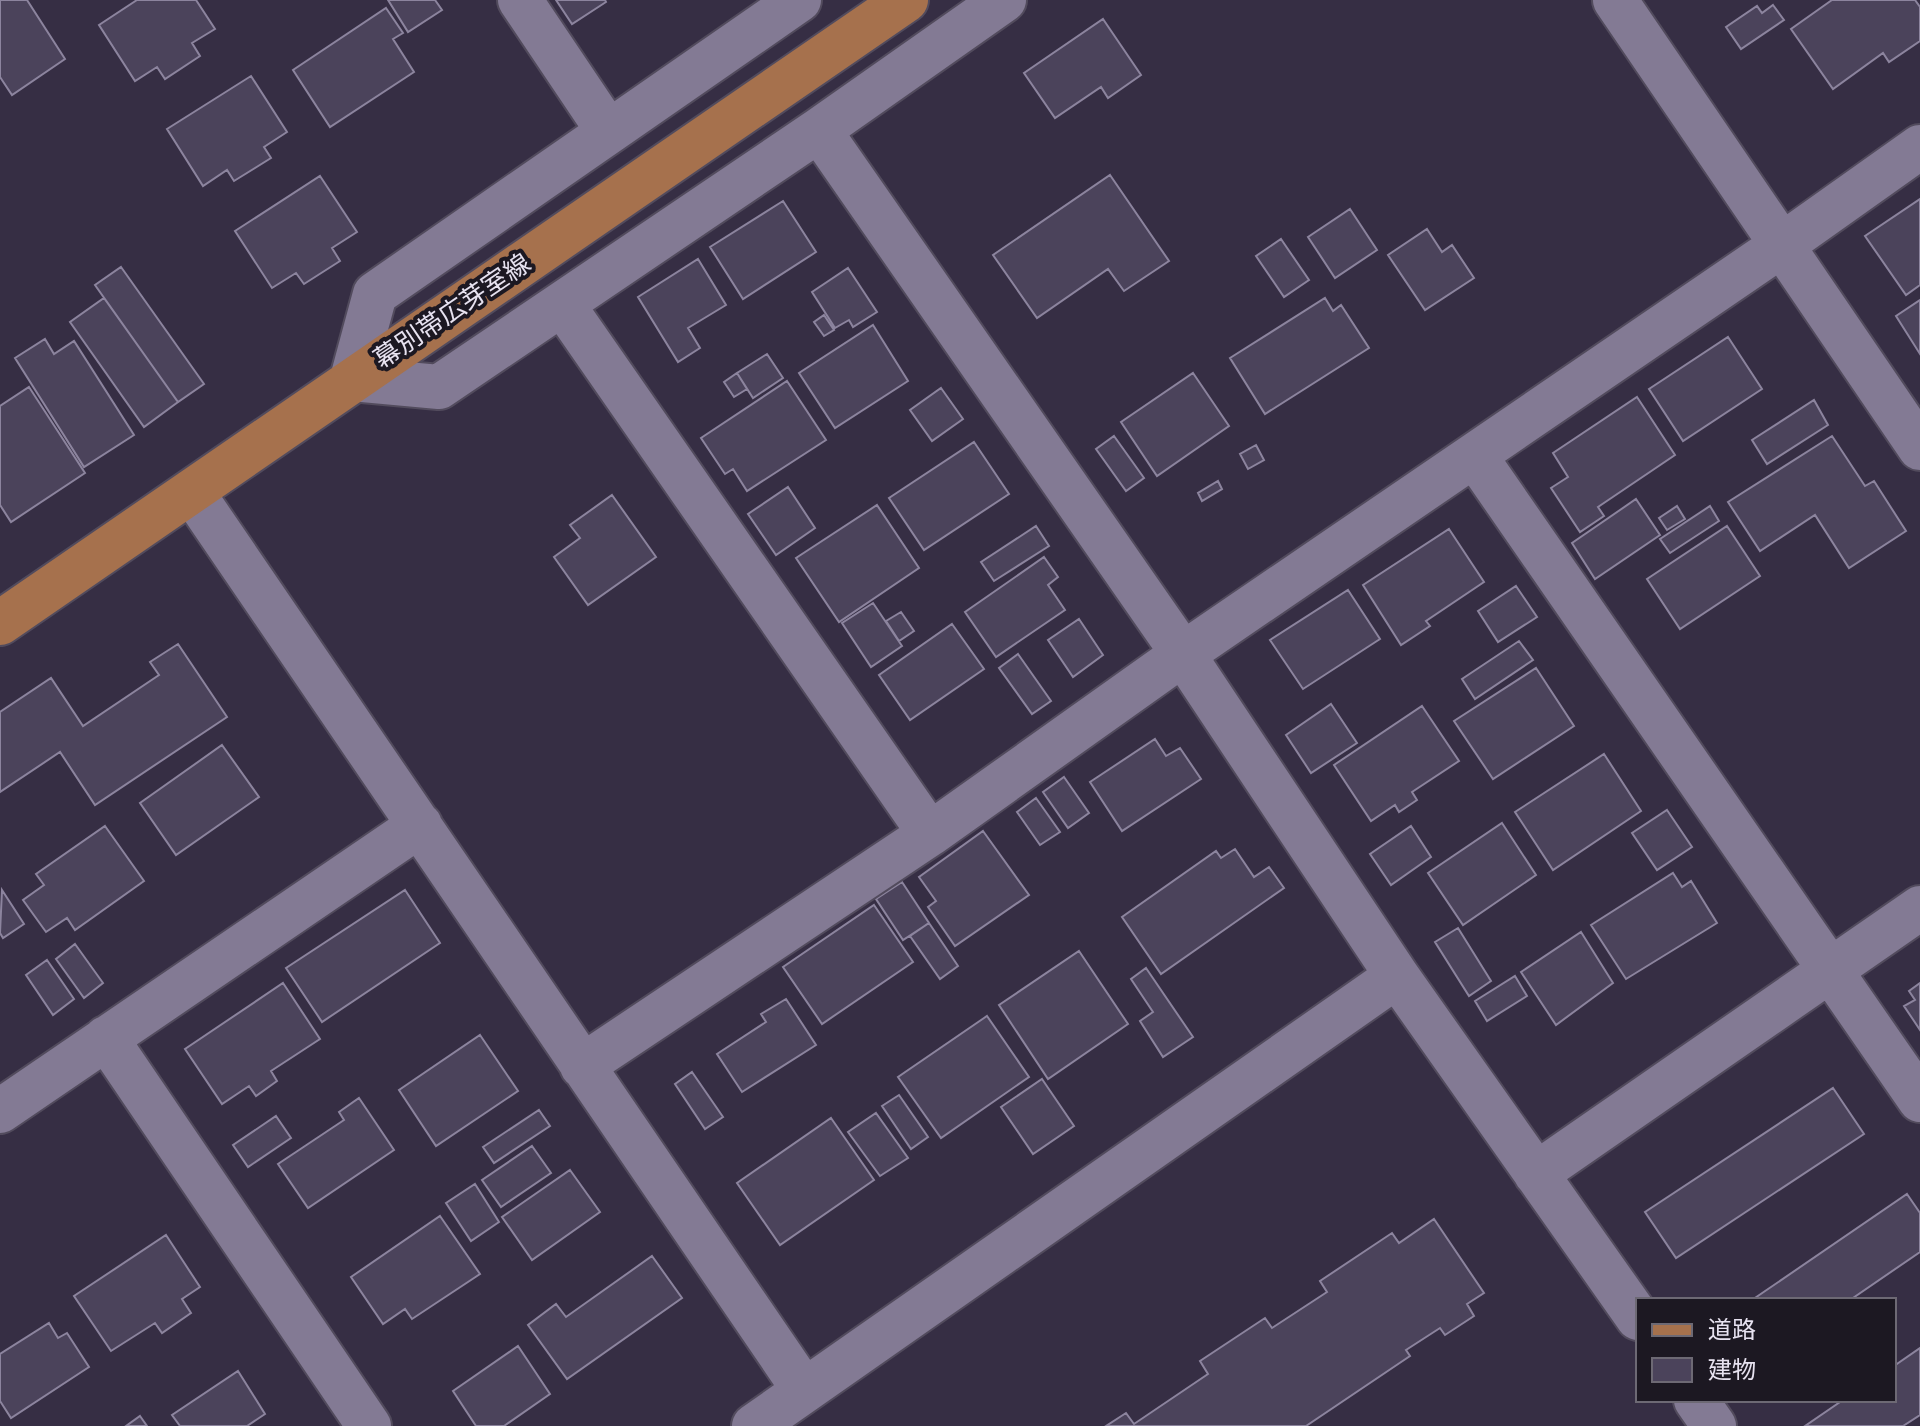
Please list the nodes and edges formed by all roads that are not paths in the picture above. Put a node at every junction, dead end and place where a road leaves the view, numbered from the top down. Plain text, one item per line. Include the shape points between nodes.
1 (520, 0) edge
2 (799, 0) edge
3 (906, 0) edge
4 (1004, 0) edge
5 (1615, 0) edge
6 (819, 130) junction
7 (608, 131) junction
8 (1920, 147) edge
9 (1782, 245) junction
10 (563, 305) junction
11 (352, 379) junction
12 (1920, 448) edge
13 (1475, 456) junction
14 (192, 492) junction
15 (0, 623) edge
16 (1183, 654) junction
17 (420, 825) junction
18 (930, 834) junction
19 (1920, 908) edge
20 (1829, 970) junction
21 (1397, 976) junction
22 (106, 1038) junction
23 (582, 1066) junction
24 (1920, 1100) edge
25 (0, 1111) edge
26 (1536, 1174) junction
27 (1636, 1315) edge
28 (804, 1390) junction
29 (1697, 1402) edge
30 (369, 1426) edge
31 (754, 1426) edge
32 (1714, 1426) edge

1 - 7 street
2 - 7 street
3 - 11 main road, 幕別帯広芽室線
4 - 6 street
5 - 9 street
6 - 10 street
6 - 16 street
7 - 11 street via 375,294
8 - 9 street
9 - 12 street
9 - 13 street
10 - 11 street via 439,387
10 - 18 street
11 - 14 main road, 幕別帯広芽室線
13 - 16 street
13 - 20 street
14 - 15 main road, 幕別帯広芽室線
14 - 17 street
16 - 18 street
16 - 21 street
17 - 22 street
17 - 23 street
18 - 23 street
19 - 20 street
20 - 24 street
20 - 26 street
21 - 26 street
21 - 28 street
22 - 25 street
22 - 30 street
23 - 28 street
26 - 27 street
28 - 31 street
29 - 32 street

